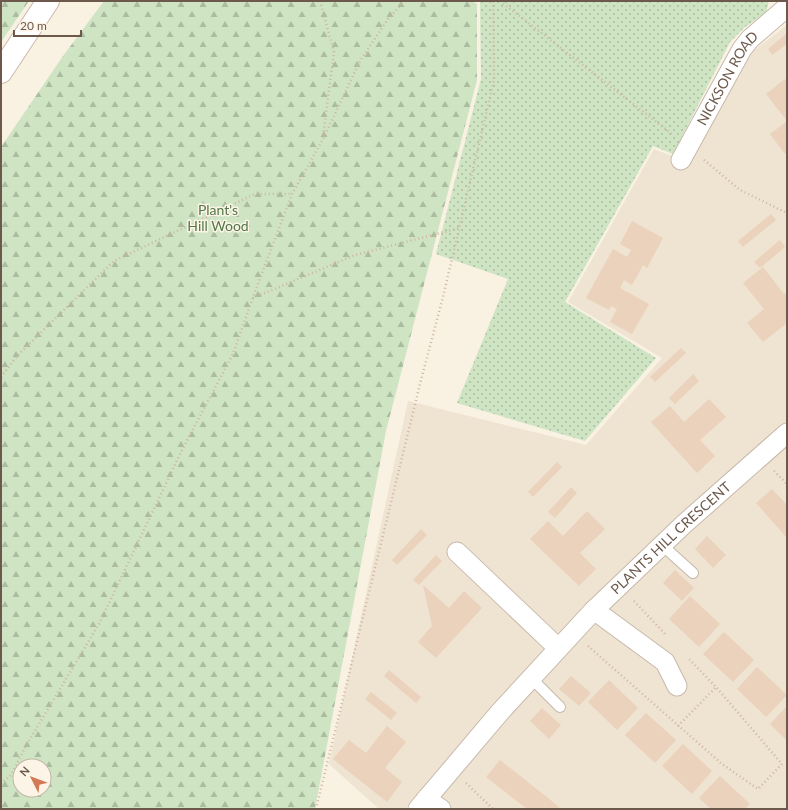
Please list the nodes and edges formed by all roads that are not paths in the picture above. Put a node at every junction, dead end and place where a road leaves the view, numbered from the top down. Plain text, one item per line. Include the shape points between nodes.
1 (48, 1) edge
2 (787, 7) edge
3 (1, 72) edge
4 (684, 154) road end
5 (787, 433) edge
6 (662, 545) junction
7 (457, 552) dead end
8 (693, 573) dead end
9 (594, 610) junction
10 (558, 648) junction
11 (531, 678) junction
12 (676, 686) dead end
13 (560, 706) dead end
14 (428, 806) edge

1 - 3 main road
2 - 4 street, NICKSON ROAD via 742,49
5 - 6 street, PLANTS HILL CRESCENT
6 - 8 lane
6 - 9 street, PLANTS HILL CRESCENT
7 - 10 street
9 - 10 street, PLANTS HILL CRESCENT
9 - 12 street via 665,662
10 - 11 street, PLANTS HILL CRESCENT
11 - 13 lane
11 - 14 street, PLANTS HILL CRESCENT via 451,769

